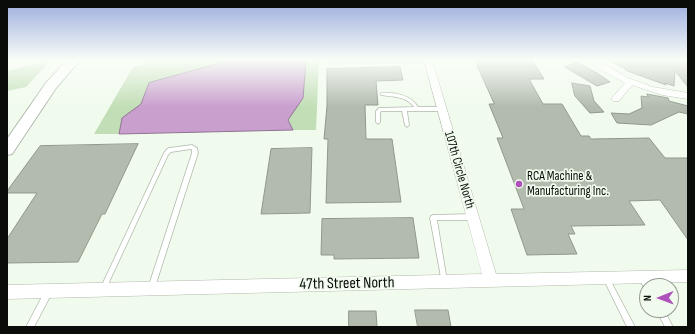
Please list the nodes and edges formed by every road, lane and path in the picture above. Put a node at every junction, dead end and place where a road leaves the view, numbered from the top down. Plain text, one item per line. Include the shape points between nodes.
1 (61, 76) edge
2 (432, 76) edge
3 (617, 76) edge
4 (630, 82) junction
5 (383, 94) dead end
6 (688, 96) edge
7 (616, 99) dead end
8 (404, 109) junction
9 (417, 109) junction
10 (442, 109) junction
11 (378, 122) dead end
12 (407, 125) dead end
13 (7, 150) edge
14 (473, 217) junction
15 (688, 276) edge
16 (606, 278) junction
17 (673, 278) edge
18 (491, 280) junction
19 (444, 281) junction
20 (639, 281) edge
21 (152, 288) junction
22 (103, 290) junction
23 (49, 291) junction
24 (7, 292) edge
25 (664, 318) edge
26 (30, 327) edge
27 (631, 327) edge
28 (669, 327) edge

1 - 13 street
2 - 10 street, 107th Circle North
3 - 4 street
4 - 6 street
4 - 7 street
5 - 9 lane via 399,95 415,103
8 - 9 lane
8 - 11 lane via 381,109 378,111
8 - 12 lane
9 - 10 lane
10 - 14 street, 107th Circle North
14 - 18 street, 107th Circle North
14 - 19 lane via 433,218
15 - 17 street, 47th Street North
16 - 18 street, 47th Street North
16 - 20 street, 47th Street North
16 - 27 lane
18 - 19 street, 47th Street North
19 - 21 street, 47th Street North
21 - 22 street, 47th Street North
21 - 22 lane via 195,153 192,147 169,150 166,154
22 - 23 street, 47th Street North
23 - 24 street, 47th Street North
23 - 26 lane
25 - 28 lane

